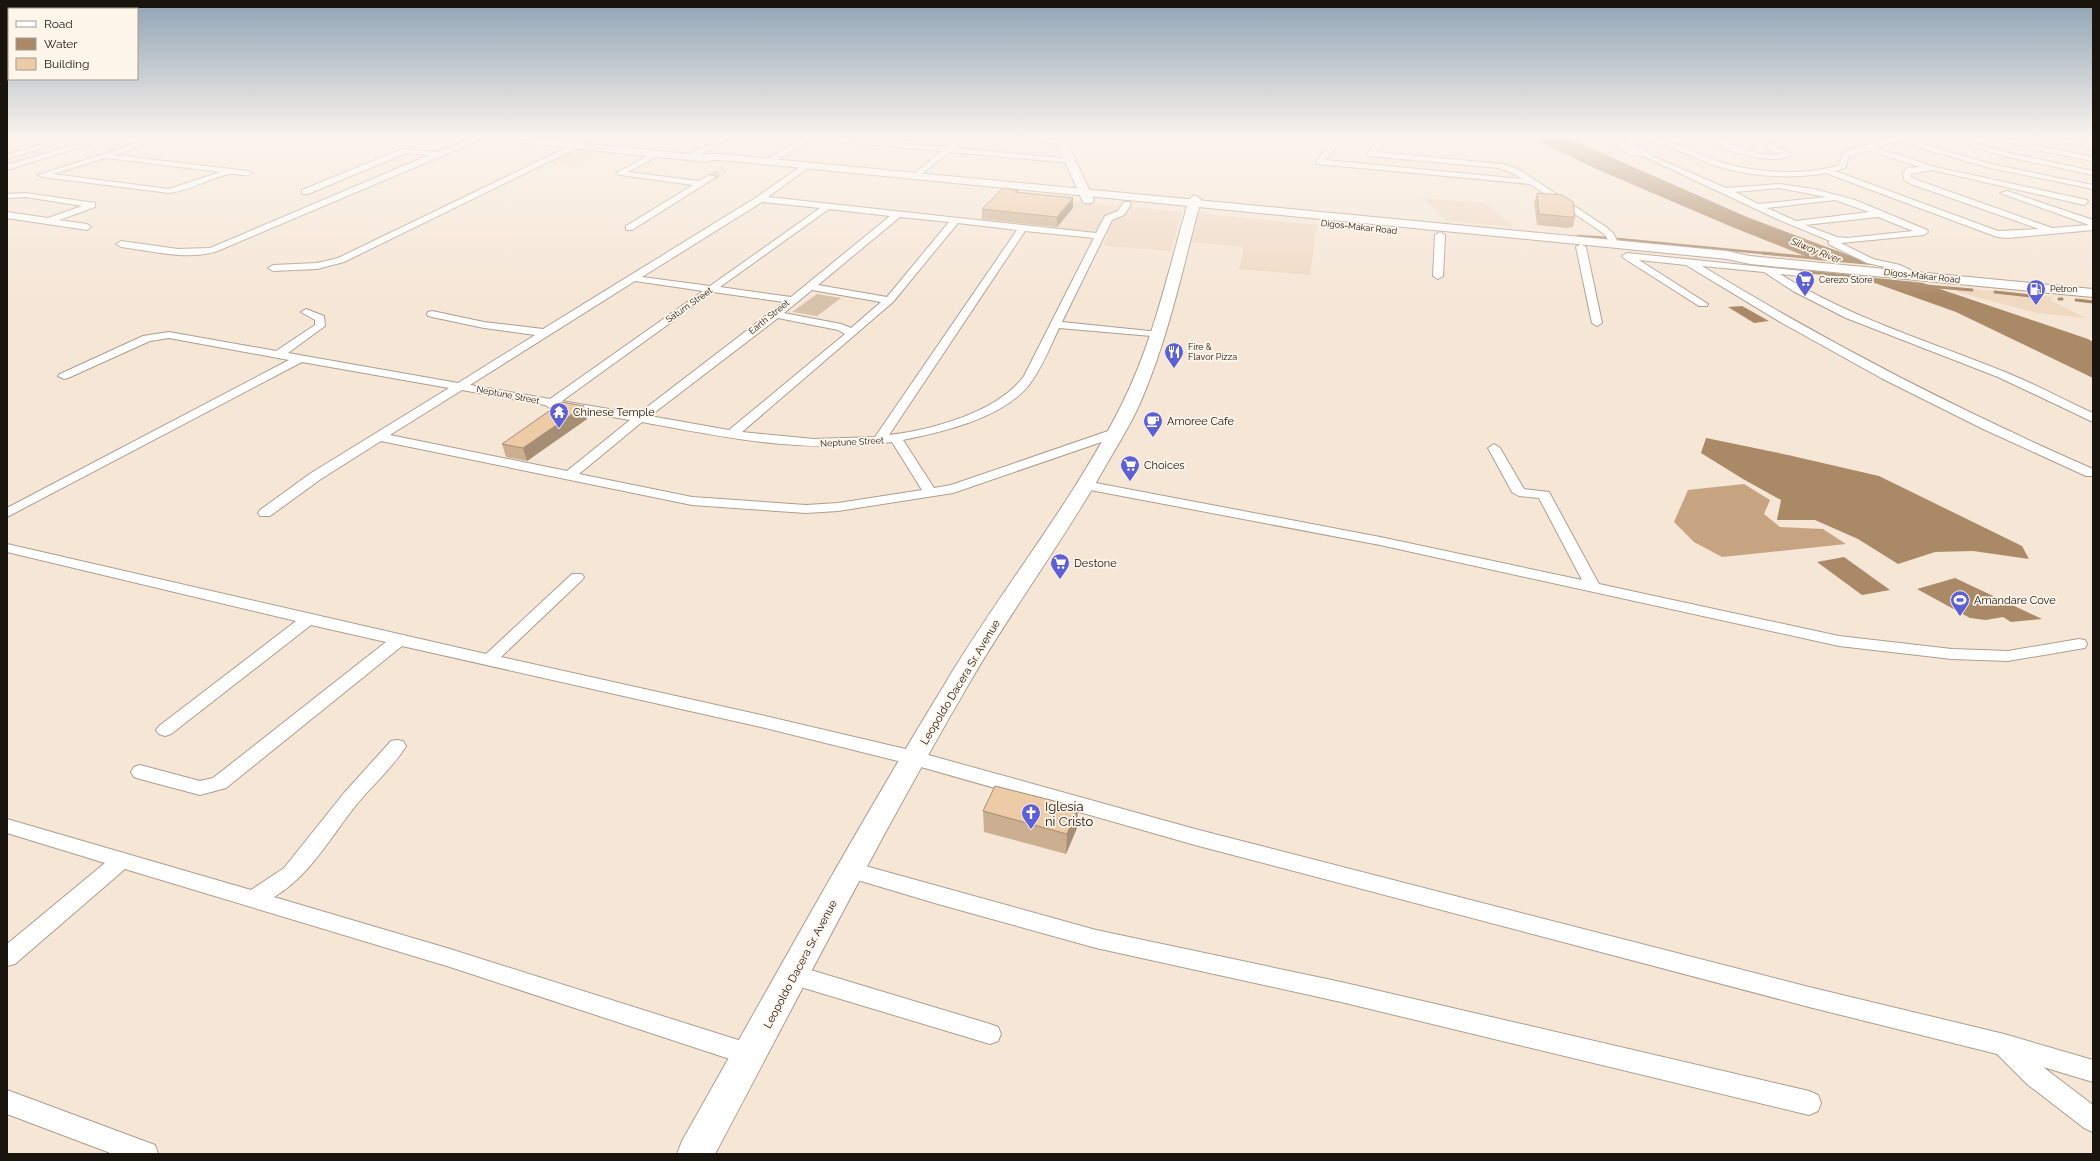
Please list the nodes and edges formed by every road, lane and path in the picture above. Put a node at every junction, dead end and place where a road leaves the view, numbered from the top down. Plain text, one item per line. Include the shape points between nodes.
1 (162, 190) edge
2 (176, 190) edge
3 (309, 190) edge
4 (353, 190) edge
5 (485, 190) edge
6 (691, 190) edge
7 (774, 190) edge
8 (1033, 190) edge
9 (1047, 190) edge
10 (1056, 190) edge
11 (1084, 190) edge
12 (1544, 190) edge
13 (1712, 190) edge
14 (1731, 190) edge
15 (1808, 190) edge
16 (1879, 190) edge
17 (1937, 190) edge
18 (1998, 190) edge
19 (2032, 190) edge
20 (1722, 191) joint
21 (305, 192) dead end
22 (9, 194) edge
23 (1086, 194) junction
24 (1840, 198) junction
25 (760, 199) junction
26 (1127, 204) junction
27 (1193, 205) junction
28 (828, 206) junction
29 (1758, 207) junction
30 (2047, 207) junction
31 (898, 214) junction
32 (1881, 214) junction
33 (7, 215) edge
34 (956, 220) junction
35 (49, 221) junction
36 (1797, 223) junction
37 (2093, 223) edge
38 (87, 227) dead end
39 (1023, 227) junction
40 (2093, 227) edge
41 (629, 228) dead end
42 (2052, 231) junction
43 (1440, 235) junction
44 (1100, 236) junction
45 (121, 244) dead end
46 (1598, 244) junction
47 (1580, 247) junction
48 (1619, 249) junction
49 (1688, 262) junction
50 (1769, 266) junction
51 (273, 268) dead end
52 (1810, 274) dead end
53 (1909, 275) junction
54 (1438, 276) dead end
55 (632, 278) junction
56 (808, 286) junction
57 (712, 289) junction
58 (2093, 293) edge
59 (791, 300) junction
60 (889, 300) junction
61 (1703, 304) dead end
62 (306, 312) dead end
63 (432, 314) dead end
64 (776, 314) junction
65 (1597, 323) dead end
66 (1056, 325) junction
67 (546, 333) junction
68 (850, 335) junction
69 (1159, 335) junction
70 (278, 354) junction
71 (301, 358) junction
72 (64, 376) dead end
73 (461, 386) junction
74 (550, 404) junction
75 (2093, 418) edge
76 (639, 419) junction
77 (1115, 433) junction
78 (731, 435) junction
79 (379, 437) junction
80 (896, 439) junction
81 (879, 441) junction
82 (1494, 448) dead end
83 (2091, 473) dead end
84 (569, 476) junction
85 (1086, 485) junction
86 (931, 493) junction
87 (7, 513) edge
88 (265, 513) dead end
89 (7, 548) edge
90 (577, 577) dead end
91 (1593, 588) junction
92 (309, 619) junction
93 (400, 640) junction
94 (2079, 644) dead end
95 (490, 659) junction
96 (165, 730) dead end
97 (397, 746) dead end
98 (914, 758) junction
99 (140, 772) dead end
100 (10, 830) edge
101 (122, 860) junction
102 (851, 870) junction
103 (254, 899) junction
104 (7, 957) edge
105 (794, 975) junction
106 (990, 1034) dead end
107 (2004, 1045) junction
108 (751, 1054) junction
109 (2093, 1071) edge
110 (1809, 1104) dead end
111 (9, 1106) edge
112 (2093, 1120) edge
113 (146, 1154) edge
114 (695, 1154) edge

1 - 2 street
3 - 21 street
4 - 45 street via 212,250 188,253
5 - 51 street via 341,260 317,266
6 - 41 street
7 - 25 street
8 - 23 main road, Digos-Makar Road
9 - 46 main road, Digos-Makar Road
10 - 23 main road, Digos-Makar Road
11 - 23 main road
12 - 48 street via 1603,229
13 - 53 street via 1870,261 1897,267
14 - 20 street
15 - 24 street
16 - 42 street via 1994,233 2008,235
17 - 42 street
18 - 30 street
19 - 30 street via 2085,203
20 - 29 street
22 - 35 street via 92,205
23 - 26 main road, Digos-Makar Road
23 - 27 main road, Digos-Makar Road
24 - 29 street
24 - 32 street
25 - 28 street
25 - 55 street
26 - 27 main road, Digos-Makar Road
26 - 44 street, Neptune Street via 1121,213 1108,218
27 - 43 main road, Digos-Makar Road
27 - 46 main road, Digos-Makar Road via 1560,234
27 - 69 main road, Leopoldo Dacera Sr. Avenue
28 - 31 street
28 - 57 street, Saturn Street
29 - 36 street
30 - 37 street
31 - 34 street
31 - 56 street, Earth Street
32 - 36 street
32 - 36 street via 1924,232 1844,241 1833,239
33 - 35 street
34 - 39 street
34 - 60 street
35 - 38 street
39 - 44 street
39 - 81 street
40 - 42 street
43 - 47 main road, Digos-Makar Road
43 - 54 street
44 - 66 street, Neptune Street
46 - 47 main road, Digos-Makar Road
46 - 48 main road, Digos-Makar Road
47 - 65 street
48 - 49 street
48 - 50 main road, Digos-Makar Road via 1750,260
48 - 61 street
49 - 50 street
49 - 83 street via 1850,358 1987,427
50 - 52 street
50 - 53 main road, Digos-Makar Road
50 - 75 street via 1797,289 1860,320 1972,362
53 - 58 main road, Digos-Makar Road
55 - 57 street
55 - 67 street
56 - 59 street, Earth Street
56 - 60 street
57 - 59 street
57 - 74 street, Saturn Street
59 - 64 street, Earth Street
60 - 68 street
62 - 70 street via 320,318 320,326
63 - 67 street via 478,324
64 - 68 street via 841,327 850,332
64 - 76 street, Earth Street
66 - 69 street
66 - 80 street, Neptune Street via 1028,378 1015,394 968,419
67 - 73 street
68 - 78 street
69 - 77 main road, Leopoldo Dacera Sr. Avenue via 1144,374
70 - 71 street, Neptune Street
70 - 72 street, Neptune Street via 164,335 147,338
71 - 73 street, Neptune Street
71 - 87 street
73 - 74 street, Neptune Street
73 - 79 street
74 - 76 street, Neptune Street
76 - 78 street, Neptune Street
76 - 84 street, Earth Street
77 - 85 main road, Leopoldo Dacera Sr. Avenue
77 - 86 street via 991,477
78 - 81 street, Neptune Street via 814,444
79 - 84 street
79 - 88 street via 300,487
80 - 81 street, Neptune Street
80 - 86 street
82 - 91 street via 1519,492 1544,495
84 - 86 street via 692,501 806,509 838,507
85 - 91 street via 1380,541
85 - 98 main road, Leopoldo Dacera Sr. Avenue via 991,628
89 - 92 street
90 - 95 street
91 - 94 street via 1839,641 1890,648 2008,656
92 - 93 street
92 - 96 street
93 - 95 street
93 - 99 street via 219,783 200,788
95 - 98 street
97 - 103 street via 351,798 291,874
98 - 102 main road, Leopoldo Dacera Sr. Avenue
98 - 107 street via 1202,839 1801,995
100 - 101 street
101 - 103 street
101 - 104 street
102 - 105 main road, Leopoldo Dacera Sr. Avenue
102 - 110 street via 1096,939 1341,992
103 - 108 street via 450,958
105 - 106 street
105 - 108 main road, Leopoldo Dacera Sr. Avenue
107 - 109 street
107 - 112 street via 2019,1062
108 - 114 main road, Leopoldo Dacera Sr. Avenue
111 - 113 street

